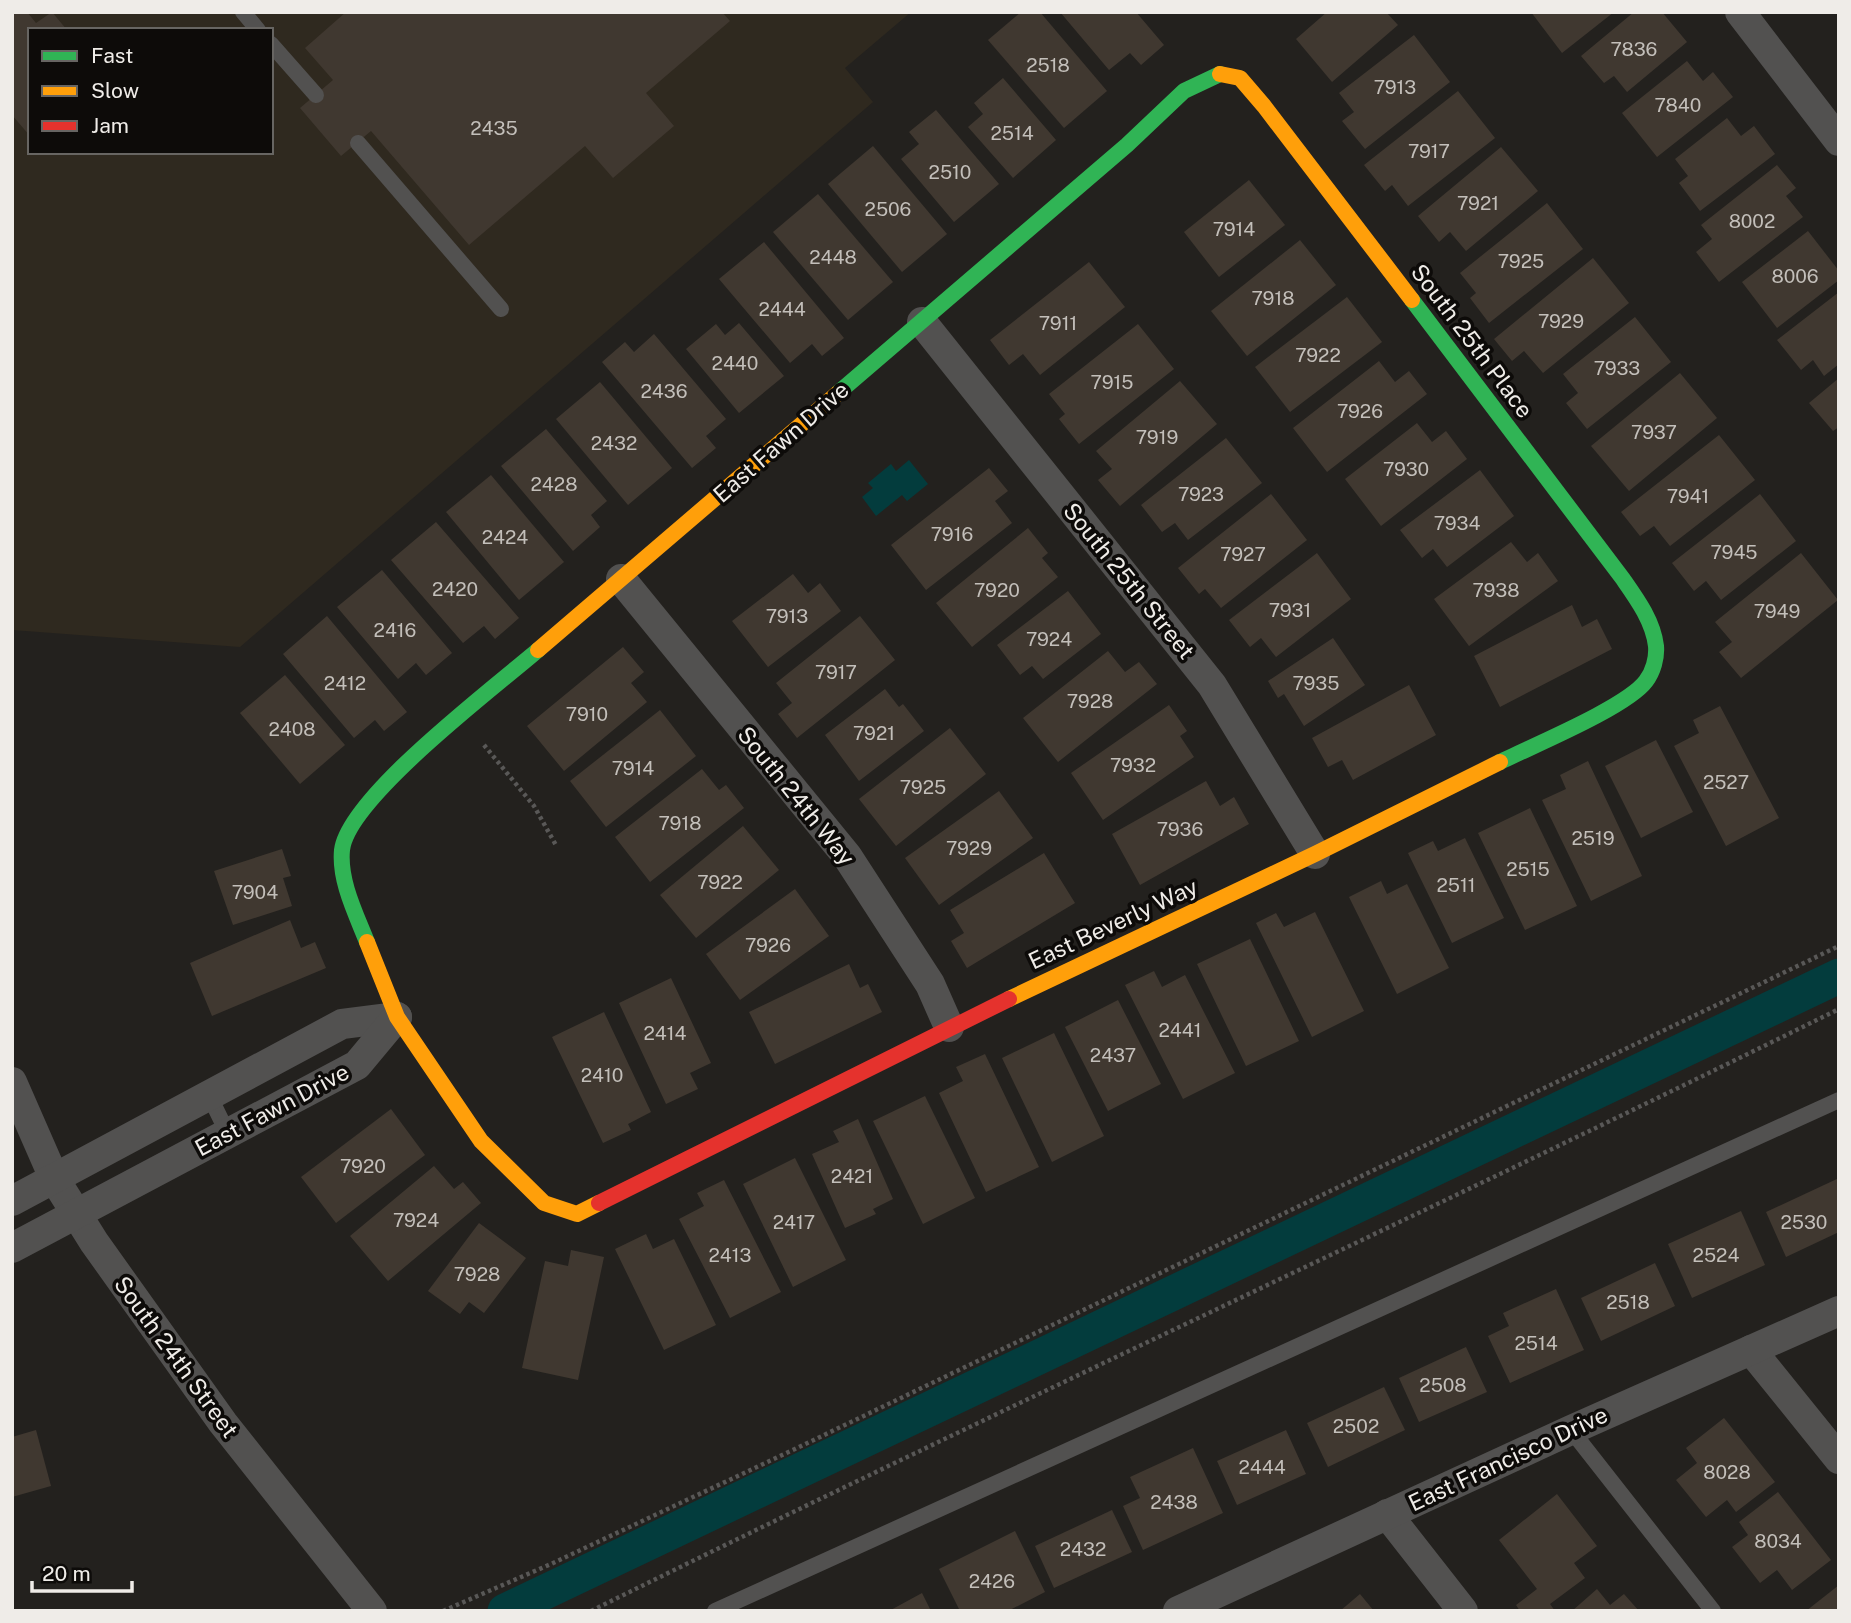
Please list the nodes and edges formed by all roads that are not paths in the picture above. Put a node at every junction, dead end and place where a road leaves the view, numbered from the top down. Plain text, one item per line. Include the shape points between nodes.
1 (243, 12) edge
2 (1740, 12) edge
3 (256, 28) edge
4 (273, 46) edge
5 (1220, 74) joint
6 (316, 95) dead end
7 (1837, 133) edge
8 (358, 143) dead end
9 (501, 309) dead end
10 (922, 322) junction
11 (621, 579) junction
12 (1656, 660) joint
13 (1315, 854) junction
14 (397, 1017) junction
15 (949, 1027) junction
16 (12, 1082) edge
17 (209, 1095) junction
18 (1839, 1100) edge
19 (228, 1134) junction
20 (54, 1178) junction
21 (12, 1201) edge
22 (76, 1214) junction
23 (12, 1248) edge
24 (1839, 1311) edge
25 (1751, 1350) junction
26 (1570, 1430) junction
27 (1839, 1460) edge
28 (1387, 1514) junction
29 (1199, 1607) edge
30 (372, 1611) edge
31 (715, 1611) edge
32 (1463, 1611) edge
33 (1713, 1611) edge

1 - 3 lane
2 - 7 street
4 - 6 lane
5 - 10 street, East Fawn Drive via 1184,91
5 - 12 street, South 25th Place via 1240,78 1264,106 1602,550 1644,611 1656,638
8 - 9 lane
10 - 11 street, East Fawn Drive
10 - 13 street, South 25th Street via 1212,685
11 - 14 street, East Fawn Drive via 383,784 352,823 342,850 347,891
11 - 15 street, South 24th Way via 847,856 930,984
12 - 13 street, East Beverly Way via 1646,681 1620,702
13 - 15 street, East Beverly Way
14 - 15 street, East Beverly Way via 481,1141 544,1203 577,1214
14 - 17 street, East Fawn Drive via 342,1024
14 - 19 street, East Fawn Drive via 357,1065
16 - 20 street, South 24th Street
17 - 19 lane
17 - 20 street, East Fawn Drive
18 - 31 lane
19 - 22 street, East Fawn Drive
20 - 21 street, East Fawn Drive
20 - 22 street, South 24th Street
22 - 23 street, East Fawn Drive
22 - 30 street, South 24th Street via 155,1332
24 - 25 street, East Francisco Drive
25 - 26 street, East Francisco Drive
25 - 27 street
26 - 28 street, East Francisco Drive
26 - 33 lane
28 - 29 street, East Francisco Drive
28 - 32 street

